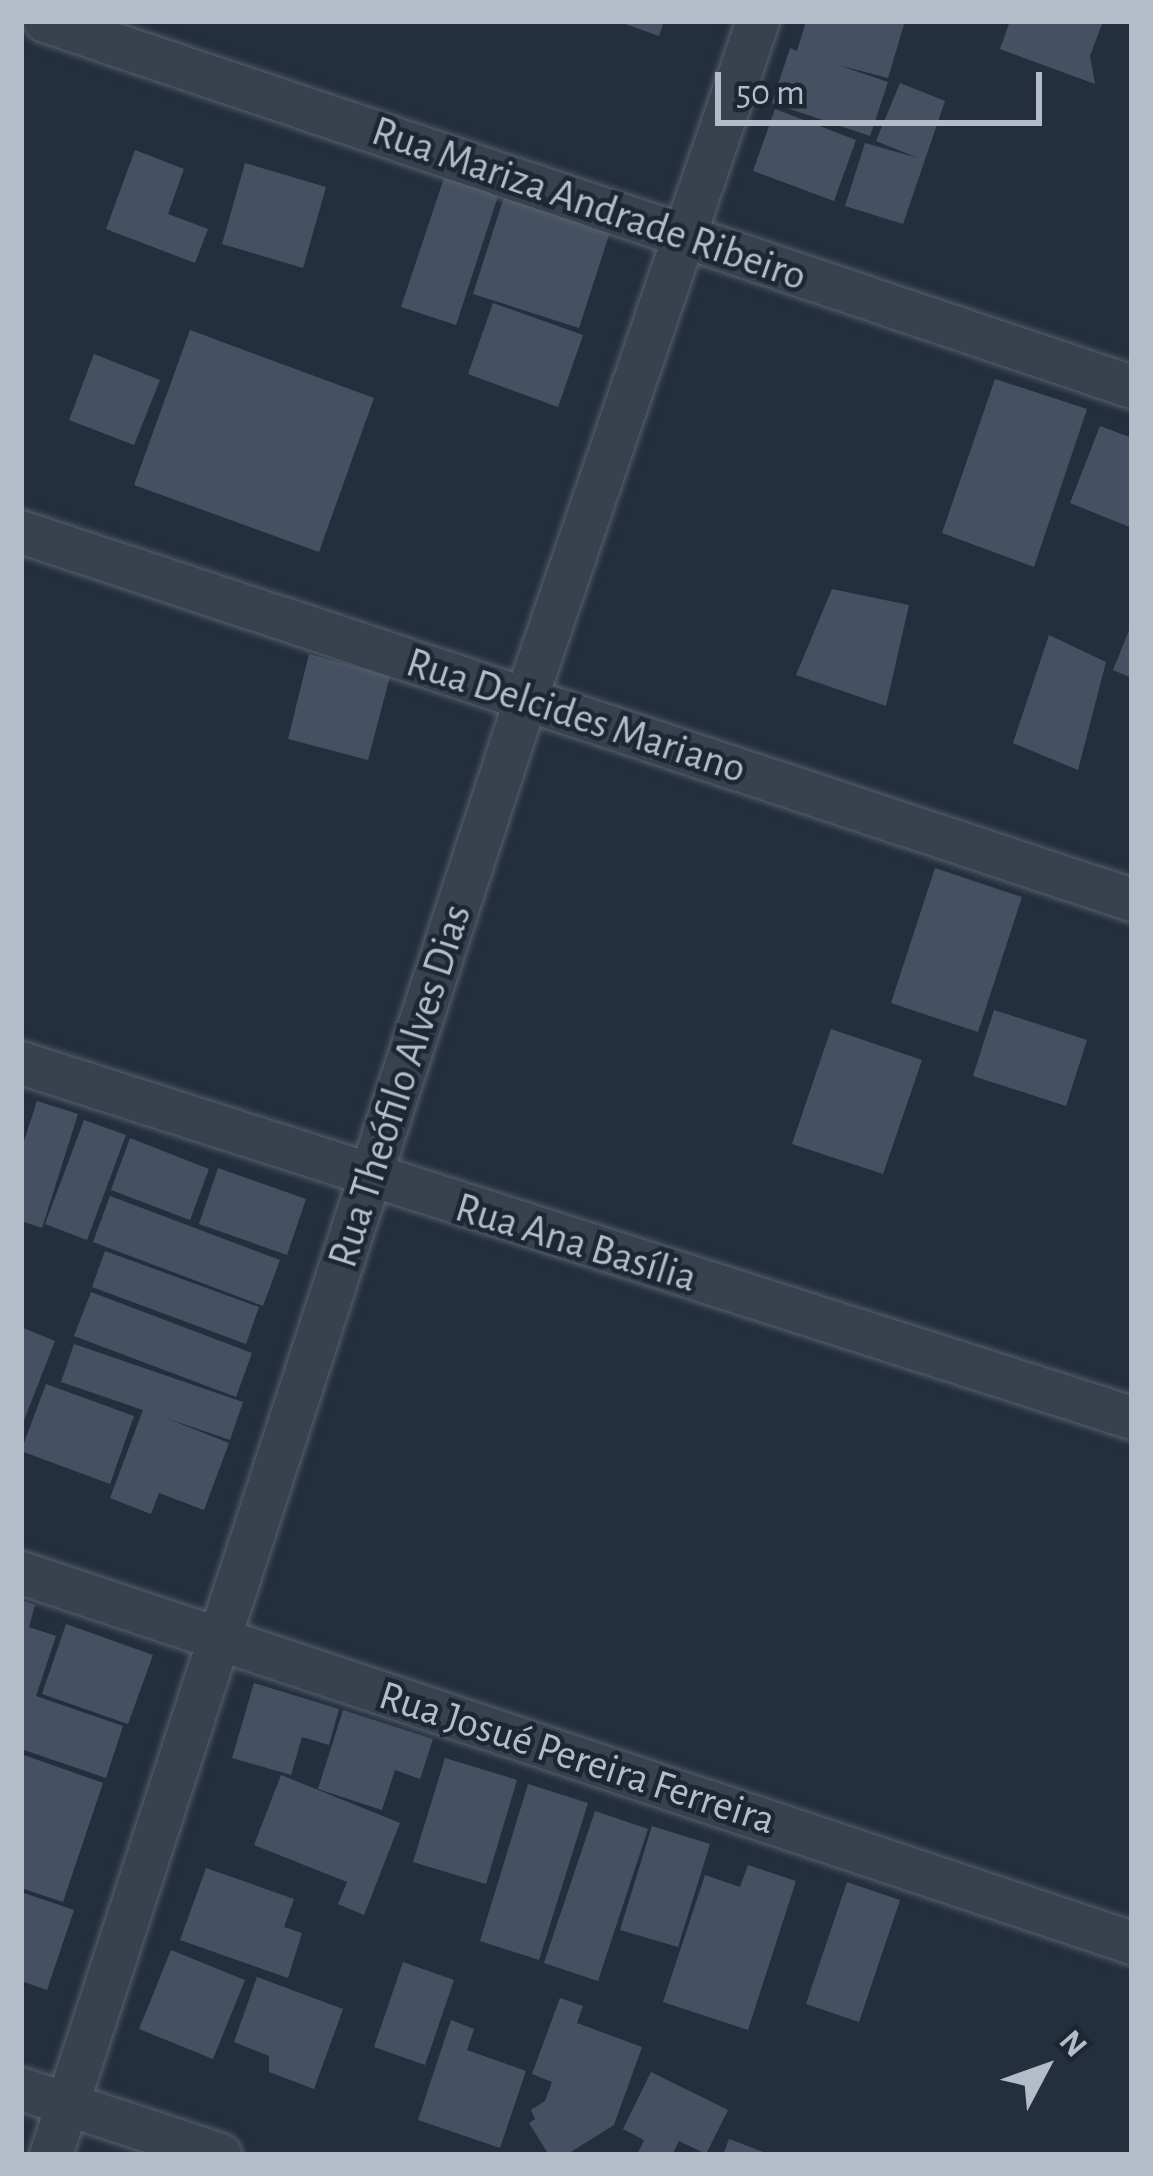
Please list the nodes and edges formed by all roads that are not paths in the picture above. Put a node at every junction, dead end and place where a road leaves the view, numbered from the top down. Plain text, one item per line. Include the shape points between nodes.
1 (46, 21) edge
2 (758, 21) edge
3 (686, 236) junction
4 (1132, 387) edge
5 (21, 532) edge
6 (526, 699) junction
7 (1132, 899) edge
8 (21, 1063) edge
9 (370, 1179) junction
10 (1132, 1418) edge
11 (21, 1573) edge
12 (220, 1639) junction
13 (1132, 1943) edge
14 (21, 2090) edge
15 (68, 2105) junction
16 (51, 2155) edge
17 (220, 2155) edge

1 - 3 street, Rua Mariza Andrade Ribeiro
2 - 3 street, Rua Theófilo Alves Dias
3 - 4 street, Rua Mariza Andrade Ribeiro
3 - 6 street, Rua Theófilo Alves Dias
5 - 6 street, Rua Delcides Mariano
6 - 7 street, Rua Delcides Mariano
6 - 9 street, Rua Theófilo Alves Dias
8 - 9 street, Rua Ana Basília
9 - 10 street, Rua Ana Basília
9 - 12 street, Rua Theófilo Alves Dias
11 - 12 street, Rua Josué Pereira Ferreira
12 - 13 street, Rua Josué Pereira Ferreira
12 - 15 street, Rua Theófilo Alves Dias
14 - 15 street
15 - 16 street, Rua Theófilo Alves Dias
15 - 17 street

